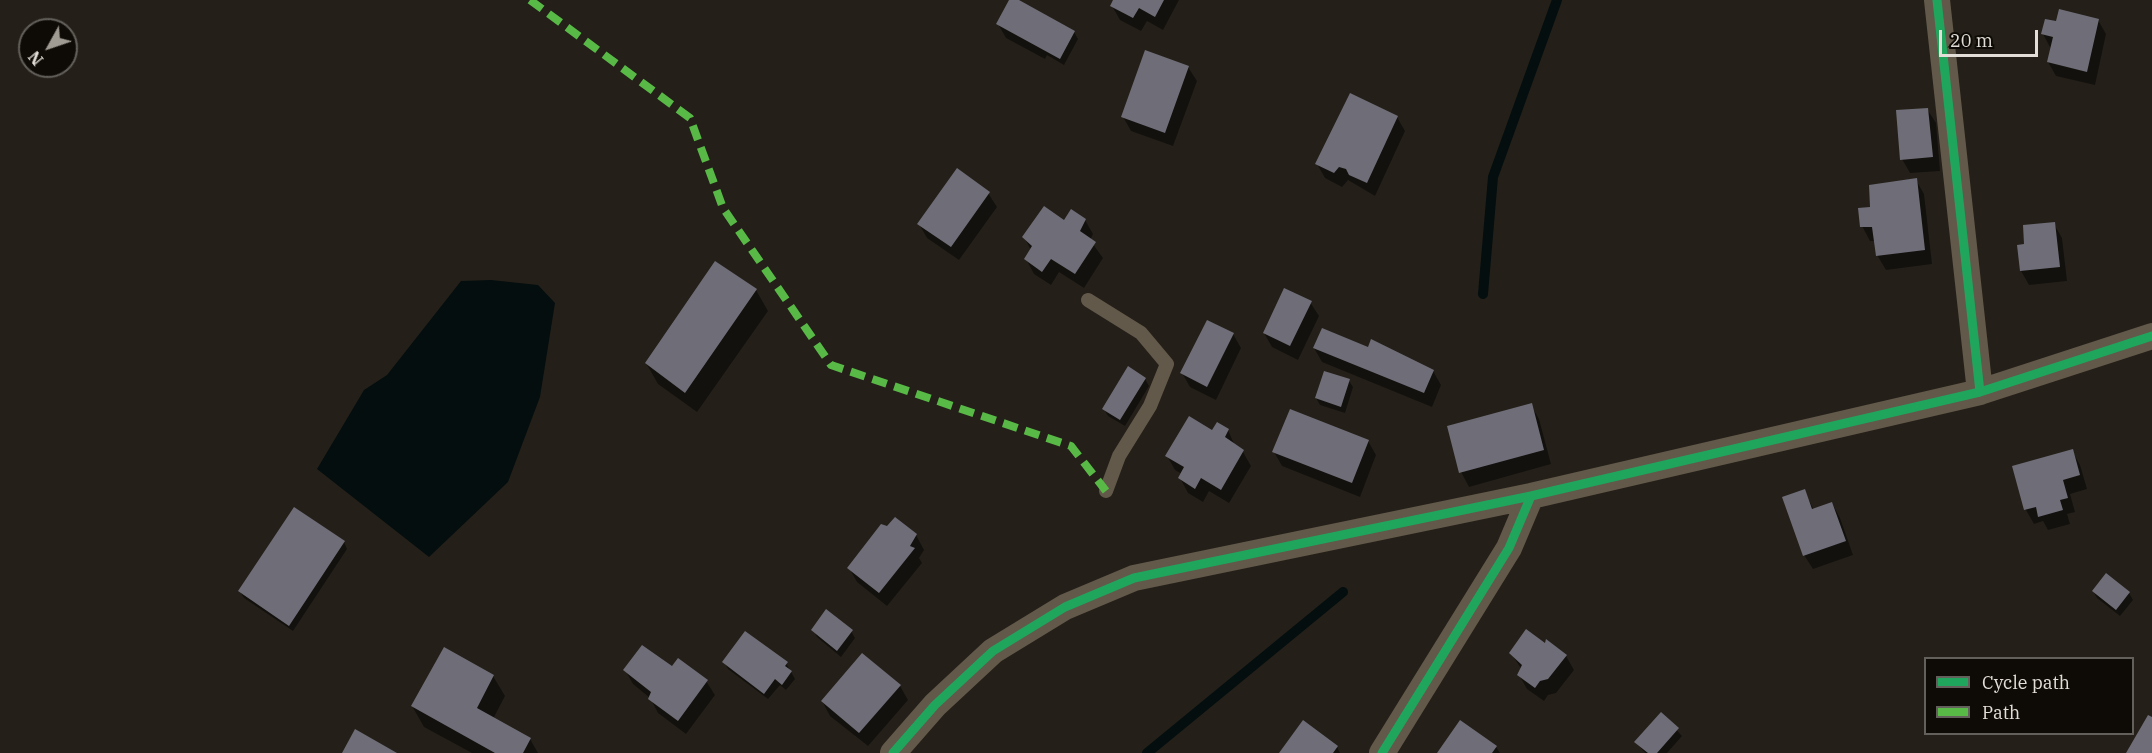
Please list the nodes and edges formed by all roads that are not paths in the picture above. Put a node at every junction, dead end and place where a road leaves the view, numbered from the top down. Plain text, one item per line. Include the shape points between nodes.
1 (1938, 0) edge
2 (1088, 300) dead end
3 (2152, 336) edge
4 (1980, 392) junction
5 (1106, 491) dead end
6 (1531, 496) junction
7 (893, 753) edge
8 (1382, 753) edge

1 - 4 street
2 - 5 lane via 1141,333 1167,364 1150,406 1119,456
3 - 4 street
4 - 6 street
6 - 7 street via 1134,578 1065,607 993,651 935,705
6 - 8 street via 1509,548

